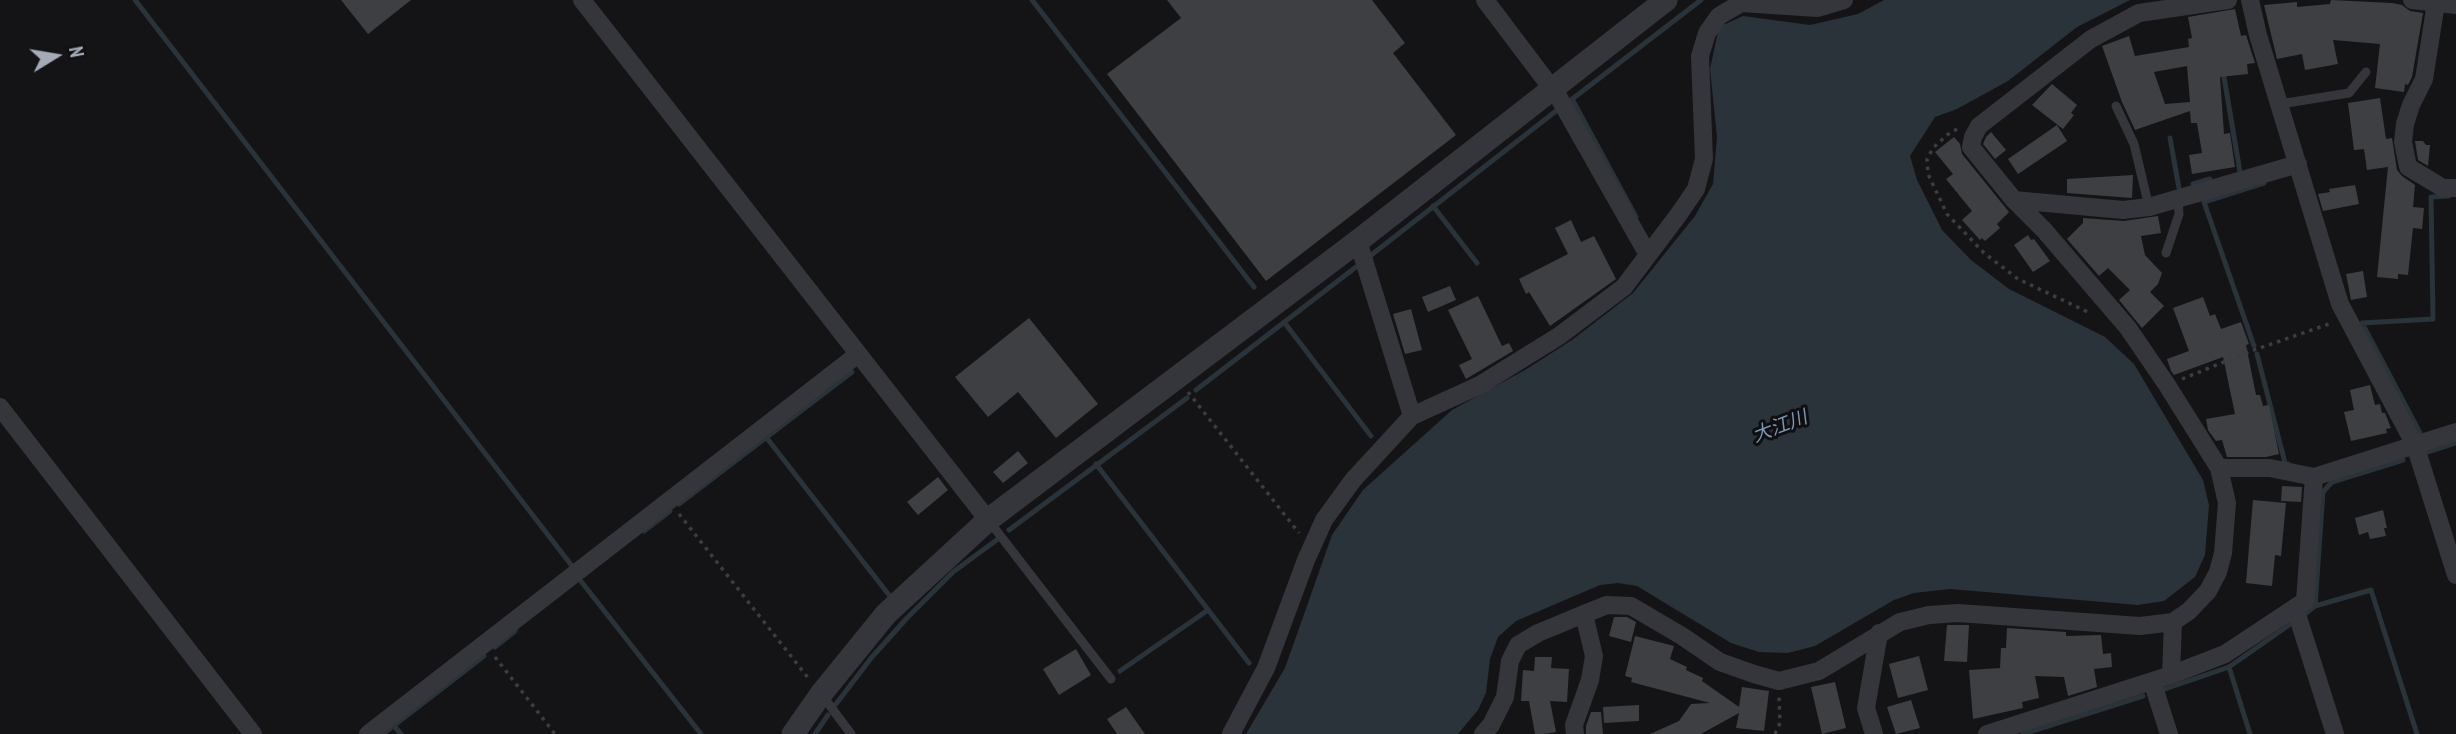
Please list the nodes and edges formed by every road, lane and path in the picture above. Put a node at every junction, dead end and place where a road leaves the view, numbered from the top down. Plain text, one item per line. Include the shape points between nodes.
1 (582, 0) edge
2 (1485, 0) edge
3 (1666, 0) edge
4 (1844, 0) edge
5 (2228, 0) edge
6 (2250, 0) edge
7 (2412, 0) edge
8 (2436, 3) junction
9 (2456, 5) edge
10 (2366, 72) dead end
11 (1553, 89) junction
12 (2280, 104) junction
13 (2116, 106) dead end
14 (1979, 125) junction
15 (2298, 164) junction
16 (2456, 188) edge
17 (2014, 200) junction
18 (2178, 200) junction
19 (2149, 207) junction
20 (1357, 241) junction
21 (1647, 253) junction
22 (2166, 253) dead end
23 (2094, 314) dead end
24 (2347, 318) junction
25 (857, 355) junction
26 (1178, 378) junction
27 (2167, 385) junction
28 (0, 407) edge
29 (1412, 416) junction
30 (2456, 432) edge
31 (2415, 445) junction
32 (2219, 468) junction
33 (2314, 477) junction
34 (670, 501) junction
35 (988, 520) junction
36 (1299, 533) dead end
37 (2456, 575) edge
38 (2295, 608) junction
39 (1584, 614) junction
40 (2174, 622) junction
41 (1879, 633) junction
42 (485, 644) junction
43 (2171, 675) junction
44 (1111, 680) dead end
45 (1779, 681) junction
46 (2152, 681) junction
47 (821, 694) junction
48 (253, 734) edge
49 (368, 734) edge
50 (555, 734) edge
51 (793, 734) edge
52 (851, 734) edge
53 (1231, 734) edge
54 (1483, 734) edge
55 (1575, 734) edge
56 (1775, 734) edge
57 (1874, 734) edge
58 (1987, 734) edge
59 (2169, 734) edge
60 (2335, 734) edge

1 - 25 street
2 - 11 street
3 - 11 street
4 - 21 street via 1817,8 1741,3 1719,16 1707,33 1700,56 1704,159 1696,189
5 - 14 street via 2140,13 2091,39
6 - 12 street
7 - 8 street
8 - 9 street
8 - 16 street via 2424,79 2408,114 2403,142 2408,167 2443,188
10 - 12 lane via 2349,93
11 - 20 street
11 - 21 street
12 - 15 street
13 - 19 lane via 2134,144
14 - 17 street via 1971,148
14 - 23 path via 1966,125 1947,135 1927,159 1928,174 1947,214 1984,253 2018,279
15 - 18 street
15 - 24 street
17 - 19 street via 2123,210
17 - 27 street via 2097,289
18 - 19 street
18 - 22 lane via 2179,214
20 - 26 street
20 - 29 street
21 - 29 street via 1623,287 1559,336 1480,384
24 - 27 path
24 - 31 street
25 - 34 street
25 - 35 street
26 - 35 street
26 - 36 path
27 - 32 street
28 - 48 street
29 - 53 street via 1353,480 1324,520 1266,668
30 - 31 street
31 - 33 street
31 - 37 street
32 - 33 street via 2270,468
32 - 40 street via 2227,503 2218,572 2208,591
33 - 38 street via 2305,601
34 - 42 street
34 - 47 path
35 - 44 lane
35 - 47 street via 886,614
38 - 43 street via 2225,654
38 - 60 street
39 - 45 street via 1607,605 1631,606 1720,662
39 - 54 street via 1518,645 1510,661 1505,697
39 - 55 street via 1594,656
40 - 41 street via 2140,626 1958,613 1909,620
40 - 43 street
41 - 45 street via 1819,671
41 - 57 street via 1866,708
42 - 49 street
42 - 50 path
43 - 46 street
45 - 56 path via 1780,723
46 - 58 street
46 - 59 street
47 - 51 street
47 - 52 lane

